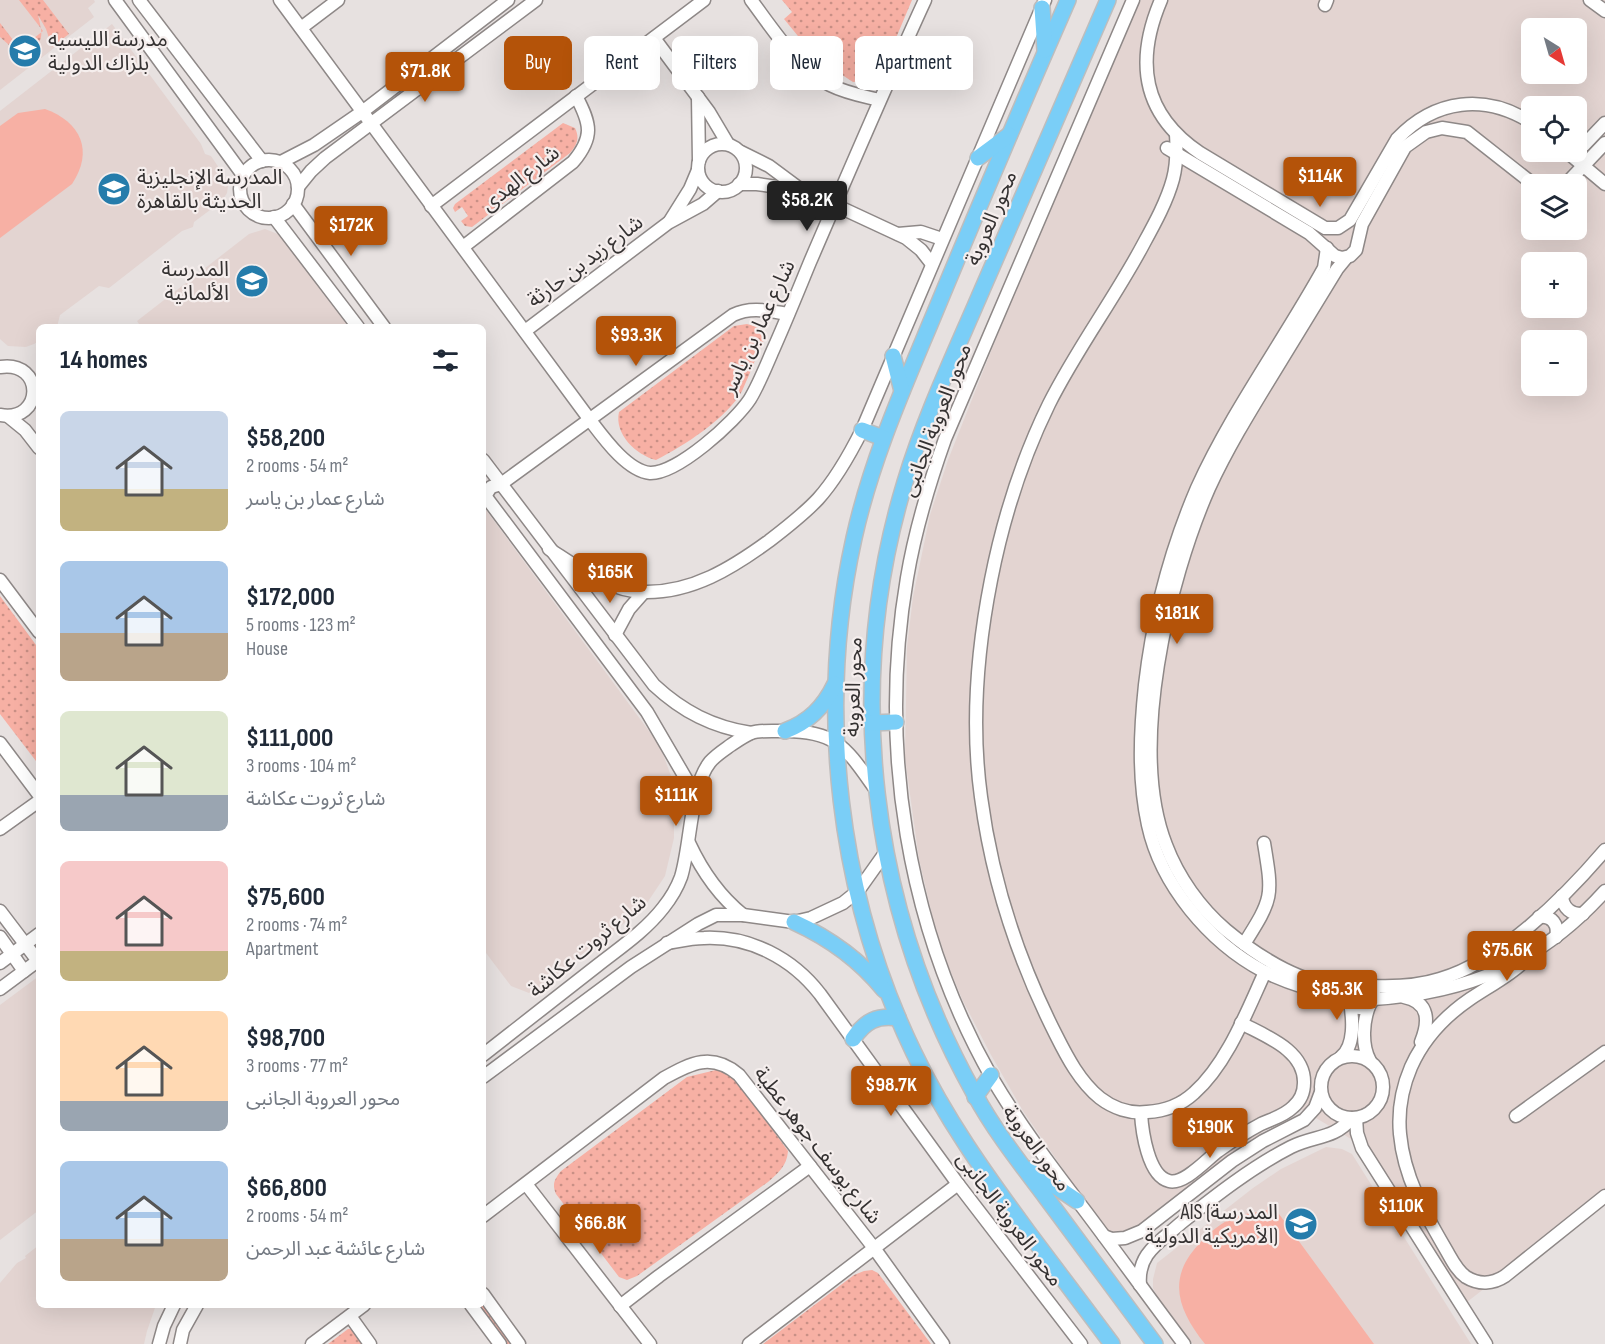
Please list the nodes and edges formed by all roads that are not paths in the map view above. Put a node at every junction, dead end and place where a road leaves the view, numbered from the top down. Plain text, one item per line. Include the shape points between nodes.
1 (132, 0) edge
2 (139, 0) edge
3 (280, 0) edge
4 (338, 0) edge
5 (508, 0) edge
6 (536, 0) edge
7 (704, 0) edge
8 (751, 0) edge
9 (925, 0) edge
10 (1068, 0) edge
11 (1108, 0) edge
12 (1133, 0) edge
13 (1161, 0) edge
14 (1590, 0) edge
15 (118, 4) edge
16 (1044, 4) edge
17 (1605, 11) edge
18 (301, 28) junction
19 (657, 36) edge
20 (660, 46) edge
21 (1045, 53) junction
22 (584, 90) edge
23 (576, 96) junction
24 (698, 98) junction
25 (879, 100) junction
26 (362, 112) junction
27 (1521, 117) edge
28 (1605, 123) edge
29 (372, 125) junction
30 (1176, 134) junction
31 (1009, 135) junction
32 (1587, 142) edge
33 (1605, 143) edge
34 (728, 144) junction
35 (741, 152) junction
36 (1172, 152) junction
37 (978, 158) junction
38 (262, 161) junction
39 (281, 162) junction
40 (1581, 162) edge
41 (699, 165) junction
42 (1585, 165) junction
43 (1576, 174) edge
44 (243, 175) junction
45 (1521, 175) edge
46 (740, 184) junction
47 (1605, 184) edge
48 (298, 187) junction
49 (718, 191) junction
50 (807, 195) junction
51 (294, 204) junction
52 (835, 205) junction
53 (431, 206) junction
54 (274, 217) junction
55 (668, 223) junction
56 (898, 234) junction
57 (942, 239) junction
58 (463, 248) junction
59 (1327, 248) junction
60 (1346, 258) junction
61 (932, 264) junction
62 (788, 314) junction
63 (356, 324) edge
64 (382, 324) edge
65 (525, 331) junction
66 (893, 356) junction
67 (3, 364) edge
68 (902, 391) junction
69 (33, 399) junction
70 (36, 407) edge
71 (2, 416) edge
72 (590, 420) junction
73 (862, 430) junction
74 (883, 438) junction
75 (36, 444) edge
76 (486, 470) edge
77 (501, 484) junction
78 (486, 492) edge
79 (486, 497) edge
80 (549, 549) junction
81 (0, 580) edge
82 (644, 592) junction
83 (36, 628) edge
84 (1158, 631) junction
85 (615, 635) junction
86 (836, 681) junction
87 (896, 722) junction
88 (872, 723) junction
89 (785, 731) junction
90 (751, 733) junction
91 (837, 741) junction
92 (0, 743) edge
93 (876, 790) junction
94 (36, 791) edge
95 (696, 795) junction
96 (36, 803) edge
97 (0, 829) edge
98 (689, 843) junction
99 (1264, 843) dead end
100 (1605, 850) edge
101 (885, 853) junction
102 (858, 891) junction
103 (1605, 891) edge
104 (1562, 896) junction
105 (0, 910) edge
106 (1583, 914) junction
107 (743, 915) junction
108 (1539, 917) junction
109 (794, 922) junction
110 (36, 936) edge
111 (0, 937) edge
112 (1556, 938) junction
113 (1228, 940) junction
114 (667, 943) junction
115 (26, 944) junction
116 (1244, 944) junction
117 (12, 954) junction
118 (1532, 954) junction
119 (36, 957) edge
120 (36, 961) edge
121 (0, 963) edge
122 (24, 970) junction
123 (1265, 972) junction
124 (1352, 983) junction
125 (0, 989) edge
126 (1372, 996) junction
127 (1403, 997) junction
128 (890, 998) junction
129 (1350, 1003) junction
130 (898, 1018) junction
131 (1241, 1023) junction
132 (853, 1039) junction
133 (1605, 1052) edge
134 (486, 1053) edge
135 (1416, 1056) junction
136 (1341, 1057) junction
137 (1370, 1060) junction
138 (486, 1075) edge
139 (991, 1076) junction
140 (1321, 1092) junction
141 (975, 1096) junction
142 (1141, 1113) junction
143 (1516, 1116) dead end
144 (1354, 1118) junction
145 (1021, 1163) junction
146 (810, 1166) junction
147 (526, 1184) junction
148 (958, 1184) junction
149 (1605, 1196) edge
150 (1077, 1201) junction
151 (486, 1214) edge
152 (1104, 1236) junction
153 (874, 1248) junction
154 (1140, 1285) junction
155 (486, 1298) edge
156 (620, 1306) junction
157 (173, 1308) edge
158 (195, 1308) edge
159 (360, 1308) edge
160 (473, 1308) edge
161 (350, 1316) junction
162 (1108, 1342) edge
163 (159, 1344) edge
164 (180, 1344) edge
165 (312, 1344) edge
166 (370, 1344) edge
167 (500, 1344) edge
168 (519, 1344) edge
169 (650, 1344) edge
170 (749, 1344) edge
171 (943, 1344) edge
172 (1081, 1344) edge
173 (1155, 1344) edge
174 (1184, 1344) edge
175 (1486, 1344) edge

1 - 15 street
2 - 38 street
3 - 18 street, شارع عمار بن ياسر
4 - 18 street
5 - 26 street
6 - 29 street
7 - 19 street
8 - 25 street via 790,50 819,78 843,91
9 - 25 street, شارع عمار بن ياسر
10 - 21 main road, محور العروبة
11 - 88 main road, محور العروبة via 934,400 905,483 877,613
12 - 87 street, محور العروبة الجانبى via 945,439 930,484 905,589
13 - 30 street via 1148,32 1146,67 1156,104
14 - 17 street
15 - 44 street
16 - 21 main road
16 - 37 street
18 - 26 street, شارع عمار بن ياسر
20 - 24 street
21 - 31 main road, محور العروبة
22 - 23 street
23 - 53 street
23 - 58 street, شارع الهدى via 588,125 583,150
24 - 34 street
24 - 41 street, شارع زيد بن حارثة
25 - 52 street, شارع عمار بن ياسر
26 - 29 street, شارع عمار بن ياسر
26 - 39 street
27 - 30 street via 1482,104 1455,105 1417,121 1397,139 1350,220 1332,229 1318,225 1209,159
28 - 32 street
29 - 48 street via 325,158
29 - 53 street, شارع عمار بن ياسر
30 - 36 street
31 - 37 main road
31 - 68 main road, محور العروبة
33 - 42 street
34 - 35 street
34 - 41 street via 710,147 701,155
35 - 46 street via 746,169
35 - 50 street via 783,174
36 - 59 street
36 - 142 street via 1172,180 1166,197 1132,265 1058,387 1016,484 983,622 976,706 980,794 988,843 1005,913 1030,980 1085,1083 1113,1106
37 - 57 street
38 - 39 street
38 - 44 street
39 - 48 street via 293,172
40 - 42 street
41 - 49 street via 703,182
41 - 55 street, شارع زيد بن حارثة via 686,198
42 - 43 street
42 - 47 street
44 - 54 street via 240,192 246,207 260,216
45 - 60 street via 1467,132 1442,128 1426,132 1411,141 1401,154 1362,224 1356,250
46 - 49 street
46 - 50 street via 774,186
48 - 51 street
49 - 55 street, شارع زيد بن حارثة
50 - 52 street
51 - 54 street
51 - 64 street
52 - 56 street
52 - 62 street, شارع عمار بن ياسر
53 - 58 street, شارع عمار بن ياسر
54 - 63 street
55 - 65 street, شارع زيد بن حارثة
56 - 57 street via 921,232
56 - 61 street via 914,243
57 - 61 street
58 - 65 street, شارع عمار بن ياسر
59 - 60 street via 1335,256
59 - 84 street via 1324,268 1201,480 1171,557
60 - 84 street via 1246,418 1209,488
61 - 66 street
62 - 72 street via 743,310 733,315
62 - 72 street, شارع عمار بن ياسر via 758,384 744,406 726,426 672,468 641,471 621,457
65 - 72 street, شارع عمار بن ياسر
66 - 68 main road
66 - 73 street
67 - 69 street via 25,372 31,379
68 - 74 main road, محور العروبة
69 - 70 street
69 - 71 street via 19,414
71 - 75 street via 25,430
72 - 77 street
73 - 74 main road
73 - 82 street via 817,500 748,556 702,582
74 - 86 main road, محور العروبة via 854,538 844,589
76 - 77 street
77 - 78 street
77 - 80 street
79 - 95 street via 646,712
80 - 82 street via 590,576
80 - 85 street
81 - 83 street
82 - 85 street
84 - 113 street via 1140,732 1149,827 1175,888 1200,921
85 - 90 street via 654,685 683,709 716,725
86 - 89 main road via 822,707 799,726
86 - 91 main road, محور العروبة
87 - 88 main road
87 - 139 street, محور العروبة الجانبى via 903,815 923,908 952,994
88 - 93 main road, محور العروبة
89 - 90 street, شارع ثروت عكاشة
89 - 91 street, شارع ثروت عكاشة via 811,732
90 - 95 street, شارع ثروت عكاشة via 709,763
91 - 93 street
91 - 102 main road, محور العروبة via 844,820
92 - 94 street
93 - 101 main road, محور العروبة
95 - 98 street, شارع ثروت عكاشة
96 - 97 street
98 - 107 street via 707,877
98 - 134 street, شارع ثروت عكاشة via 681,878 651,922
99 - 116 street via 1270,895
100 - 104 street
101 - 102 street, شارع ثروت عكاشة
101 - 141 main road, محور العروبة via 920,978
102 - 109 street, شارع ثروت عكاشة via 827,912
102 - 128 main road, محور العروبة
103 - 106 street
104 - 106 street via 1567,909
104 - 108 street
105 - 115 street
106 - 112 street
107 - 109 street, شارع ثروت عكاشة
107 - 114 street, شارع ثروت عكاشة via 716,915
108 - 112 street via 1555,924
108 - 126 street via 1481,961 1455,974
109 - 128 main road via 847,953
110 - 115 street
111 - 117 street
112 - 118 street
113 - 116 street
113 - 123 street
114 - 132 street, محور العروبة الجانبى via 720,938 783,958 811,982
114 - 138 street, شارع ثروت عكاشة
115 - 117 street
115 - 119 street
116 - 124 street via 1306,977 1334,984
117 - 121 street
117 - 122 street
118 - 127 street via 1449,989
118 - 135 street via 1449,1015
120 - 122 street
122 - 125 street
123 - 129 street
123 - 131 street
124 - 126 street via 1362,980
124 - 129 street via 1346,992
126 - 127 street
126 - 129 street via 1360,1008
126 - 137 street via 1364,1042
127 - 135 street via 1416,1001 1427,1018
128 - 130 main road, محور العروبة
129 - 136 street via 1349,1046
130 - 132 main road via 872,1020
130 - 162 main road, محور العروبة via 928,1081 974,1159
131 - 142 street via 1194,1093 1165,1110
131 - 142 street via 1284,1047 1298,1062 1304,1087 1292,1109 1237,1138 1186,1178 1174,1182 1161,1178 1151,1162
132 - 148 street, محور العروبة الجانبى
133 - 143 street
135 - 149 street via 1401,1104 1404,1159 1422,1208 1466,1277 1487,1283 1505,1276
136 - 137 street via 1353,1055
136 - 140 street via 1323,1074
137 - 144 street via 1380,1073 1383,1090 1372,1111
139 - 141 main road
139 - 150 street, محور العروبة الجانبى via 1031,1140
140 - 144 street via 1329,1109
140 - 152 street via 1315,1108 1304,1120 1232,1161 1142,1231 1125,1238
141 - 145 main road, محور العروبة
144 - 154 street via 1334,1134 1284,1151 1194,1213 1149,1252 1140,1270
144 - 175 street via 1362,1148
145 - 150 main road
145 - 173 main road, محور العروبة
146 - 147 street, شارع يوسف جوهر عطية via 739,1075 719,1062 706,1061 664,1078
146 - 153 street, شارع يوسف جوهر عطية
146 - 156 street
147 - 151 street, شارع يوسف جوهر عطية
147 - 156 street
148 - 153 street
148 - 172 street, محور العروبة الجانبى
150 - 152 street, محور العروبة الجانبى
152 - 154 street, محور العروبة الجانبى
153 - 170 street
153 - 171 street, شارع يوسف جوهر عطية
154 - 174 street, محور العروبة الجانبى
155 - 168 street
156 - 169 street
157 - 163 street
158 - 164 street
159 - 161 street
160 - 167 street
161 - 165 street
161 - 166 street

